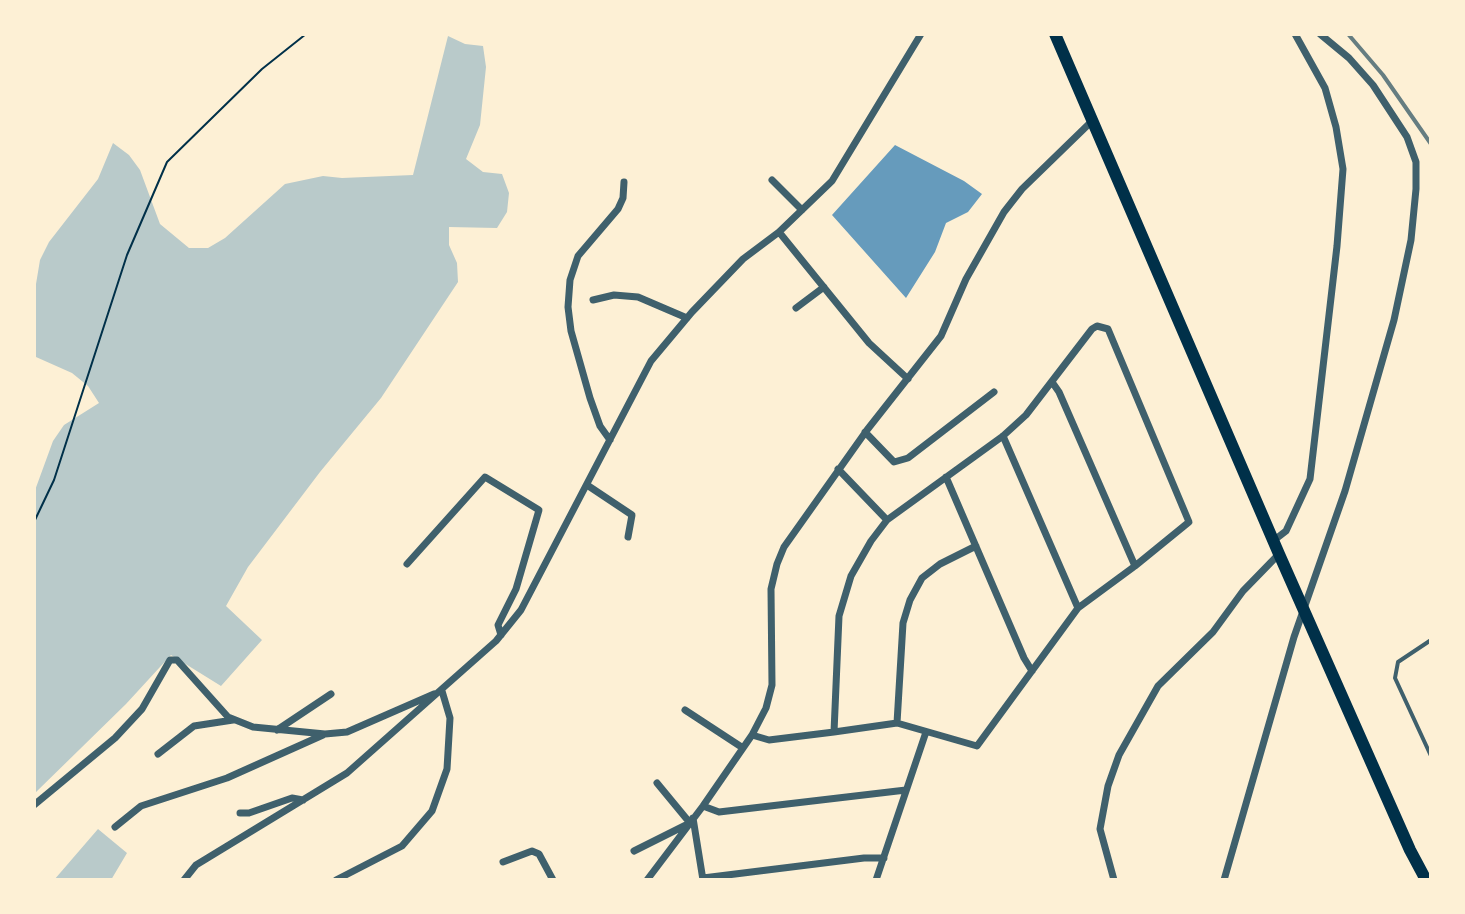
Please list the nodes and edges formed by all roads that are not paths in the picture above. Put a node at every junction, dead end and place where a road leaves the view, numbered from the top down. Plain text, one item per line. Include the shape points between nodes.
1 (921, 34) edge
2 (1055, 34) edge
3 (1295, 34) edge
4 (1320, 34) edge
5 (1092, 121) junction
6 (772, 180) dead end
7 (624, 182) dead end
8 (802, 210) junction
9 (779, 232) junction
10 (824, 287) junction
11 (593, 300) dead end
12 (796, 308) dead end
13 (687, 318) junction
14 (908, 379) junction
15 (1052, 382) junction
16 (994, 392) dead end
17 (865, 432) junction
18 (1003, 436) junction
19 (610, 440) junction
20 (838, 469) junction
21 (946, 477) junction
22 (587, 485) junction
23 (887, 520) junction
24 (628, 537) dead end
25 (1273, 541) junction
26 (976, 546) junction
27 (1279, 554) junction
28 (407, 564) dead end
29 (1135, 566) junction
30 (1078, 608) junction
31 (501, 635) junction
32 (1431, 640) edge
33 (1032, 671) junction
34 (442, 691) junction
35 (331, 694) dead end
36 (685, 710) dead end
37 (235, 720) junction
38 (897, 723) junction
39 (277, 730) junction
40 (834, 732) junction
41 (926, 732) junction
42 (325, 734) junction
43 (752, 735) junction
44 (743, 748) junction
45 (158, 754) dead end
46 (1431, 756) edge
47 (657, 783) dead end
48 (906, 790) junction
49 (303, 800) junction
50 (34, 805) edge
51 (703, 806) junction
52 (240, 813) dead end
53 (692, 820) junction
54 (115, 827) dead end
55 (634, 851) dead end
56 (884, 858) junction
57 (503, 862) dead end
58 (1431, 872) edge
59 (703, 879) edge
60 (184, 880) edge
61 (336, 880) edge
62 (553, 880) edge
63 (647, 880) edge
64 (876, 880) edge
65 (1114, 880) edge
66 (1224, 880) edge
67 (1426, 880) edge

1 - 8 street via 832,181
2 - 5 highway
3 - 25 street via 1325,88 1343,169 1310,479 1286,531
4 - 66 street via 1373,85 1407,137 1416,162 1411,240 1349,477 1294,637
5 - 14 street via 1004,212 941,336
5 - 25 highway
6 - 8 street
7 - 19 street via 618,209 578,256 568,307 590,398
8 - 9 street
9 - 10 street
9 - 13 street via 743,259
10 - 12 street
10 - 14 street via 869,343
11 - 13 street via 638,297
13 - 19 street via 651,361
14 - 17 street
15 - 18 street
15 - 29 street
15 - 29 street via 1092,329 1108,329 1189,522
16 - 17 street via 908,458 894,462
17 - 20 street
18 - 21 street
18 - 30 street
19 - 22 street
20 - 23 street
20 - 43 street via 795,528 777,564 771,589 772,685
21 - 23 street
21 - 26 street
22 - 24 street via 632,515
22 - 31 street via 521,610
23 - 40 street via 844,594
25 - 27 highway
26 - 33 street
26 - 38 street via 922,578 910,600 903,623
27 - 65 street via 1213,632 1158,686 1119,755 1100,829
27 - 67 highway
28 - 31 street via 485,477 539,510 516,589 498,625
29 - 30 street
30 - 33 street
31 - 34 street
32 - 46 lane via 1398,662 1395,678
33 - 41 street via 977,746
34 - 42 street via 347,732
34 - 49 street via 347,773
34 - 61 street via 450,718 447,769 432,811 402,846
35 - 39 street
36 - 44 street
37 - 39 street
37 - 45 street via 194,726
37 - 50 street via 177,660 170,660 142,709 115,738
38 - 40 street
38 - 41 street
39 - 42 street
40 - 43 street via 769,740
41 - 48 street
42 - 54 street via 227,778 141,806
43 - 44 street
44 - 51 street
47 - 53 street
48 - 51 street via 719,812
48 - 56 street
49 - 52 street via 292,798
49 - 60 street via 196,865
51 - 53 street
53 - 55 street
53 - 59 street
53 - 63 street
56 - 59 street
56 - 64 street
57 - 62 street via 532,851
58 - 67 lane

